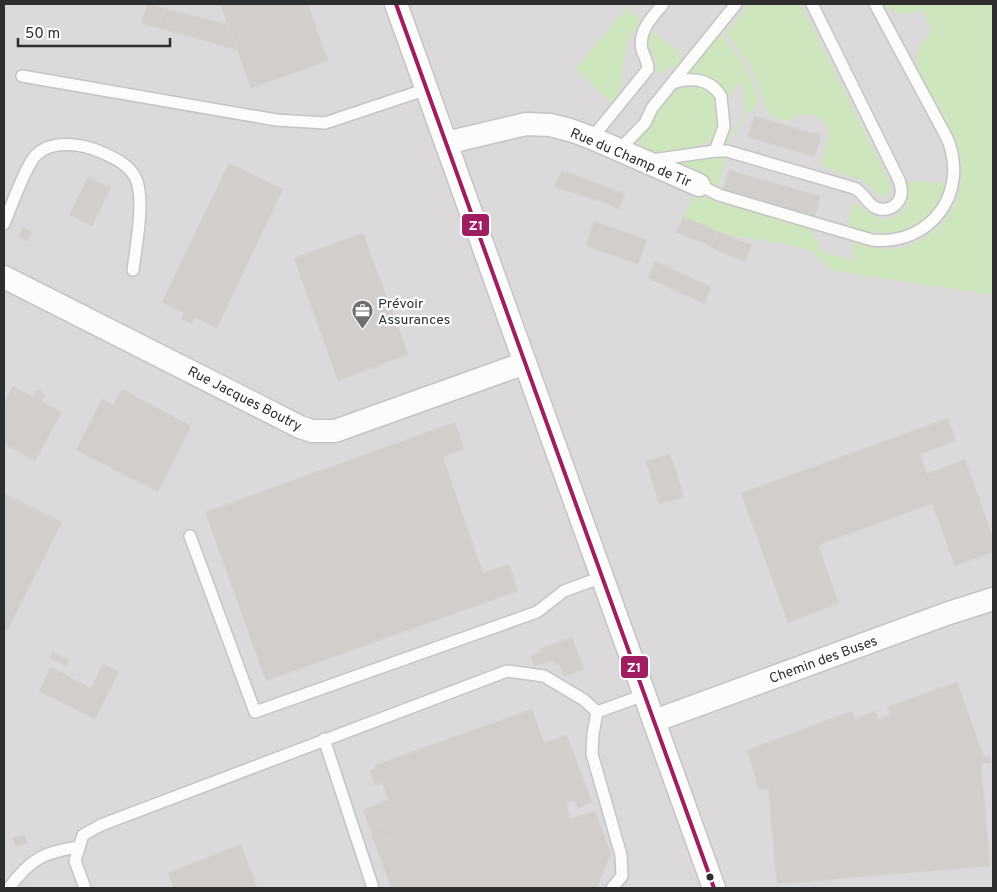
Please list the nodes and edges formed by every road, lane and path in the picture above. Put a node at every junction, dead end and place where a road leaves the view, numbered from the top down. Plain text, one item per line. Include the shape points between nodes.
1 (396, 4) edge
2 (664, 4) edge
3 (736, 4) edge
4 (812, 4) edge
5 (875, 4) edge
6 (22, 76) dead end
7 (671, 84) junction
8 (427, 89) junction
9 (592, 138) junction
10 (446, 142) junction
11 (619, 150) junction
12 (715, 151) junction
13 (646, 161) junction
14 (698, 185) joint
15 (4, 224) edge
16 (133, 270) dead end
17 (4, 277) edge
18 (525, 363) junction
19 (190, 536) dead end
20 (602, 577) junction
21 (993, 599) edge
22 (644, 695) junction
23 (597, 712) junction
24 (654, 721) junction
25 (324, 739) junction
26 (79, 847) junction
27 (10, 888) edge
28 (85, 888) edge
29 (373, 888) edge
30 (612, 888) edge
31 (714, 888) edge

1 - 8 street
2 - 9 lane via 641,36 648,69
3 - 7 lane
4 - 12 lane via 899,180 902,190 898,202 890,208 878,209 854,188 727,151
5 - 14 lane via 953,155 954,180 949,196 933,220 903,238 872,240 719,195
6 - 8 lane via 267,118 325,124
7 - 11 lane via 649,112 645,123
7 - 12 lane via 686,79 699,80 719,92 723,99 724,127
8 - 10 street
9 - 10 street, Rue du Champ de Tir via 536,124
9 - 11 street, Rue du Champ de Tir
10 - 18 street
11 - 13 street, Rue du Champ de Tir
12 - 13 lane
13 - 14 street, Rue du Champ de Tir
15 - 16 lane via 37,155 56,146 95,149 126,164 137,180 140,200
17 - 18 street, Rue Jacques Boutry via 312,431 335,431
18 - 20 street
19 - 20 lane via 255,712 537,612 564,592
20 - 22 street
21 - 24 street, Chemin des Buses
22 - 23 lane
22 - 24 street
23 - 25 lane via 584,700 544,676 507,672
23 - 30 lane via 592,754 621,855 622,876
24 - 31 street
25 - 26 lane via 101,825 83,834
25 - 29 lane
26 - 27 lane via 54,851 39,858
26 - 28 lane via 75,861

